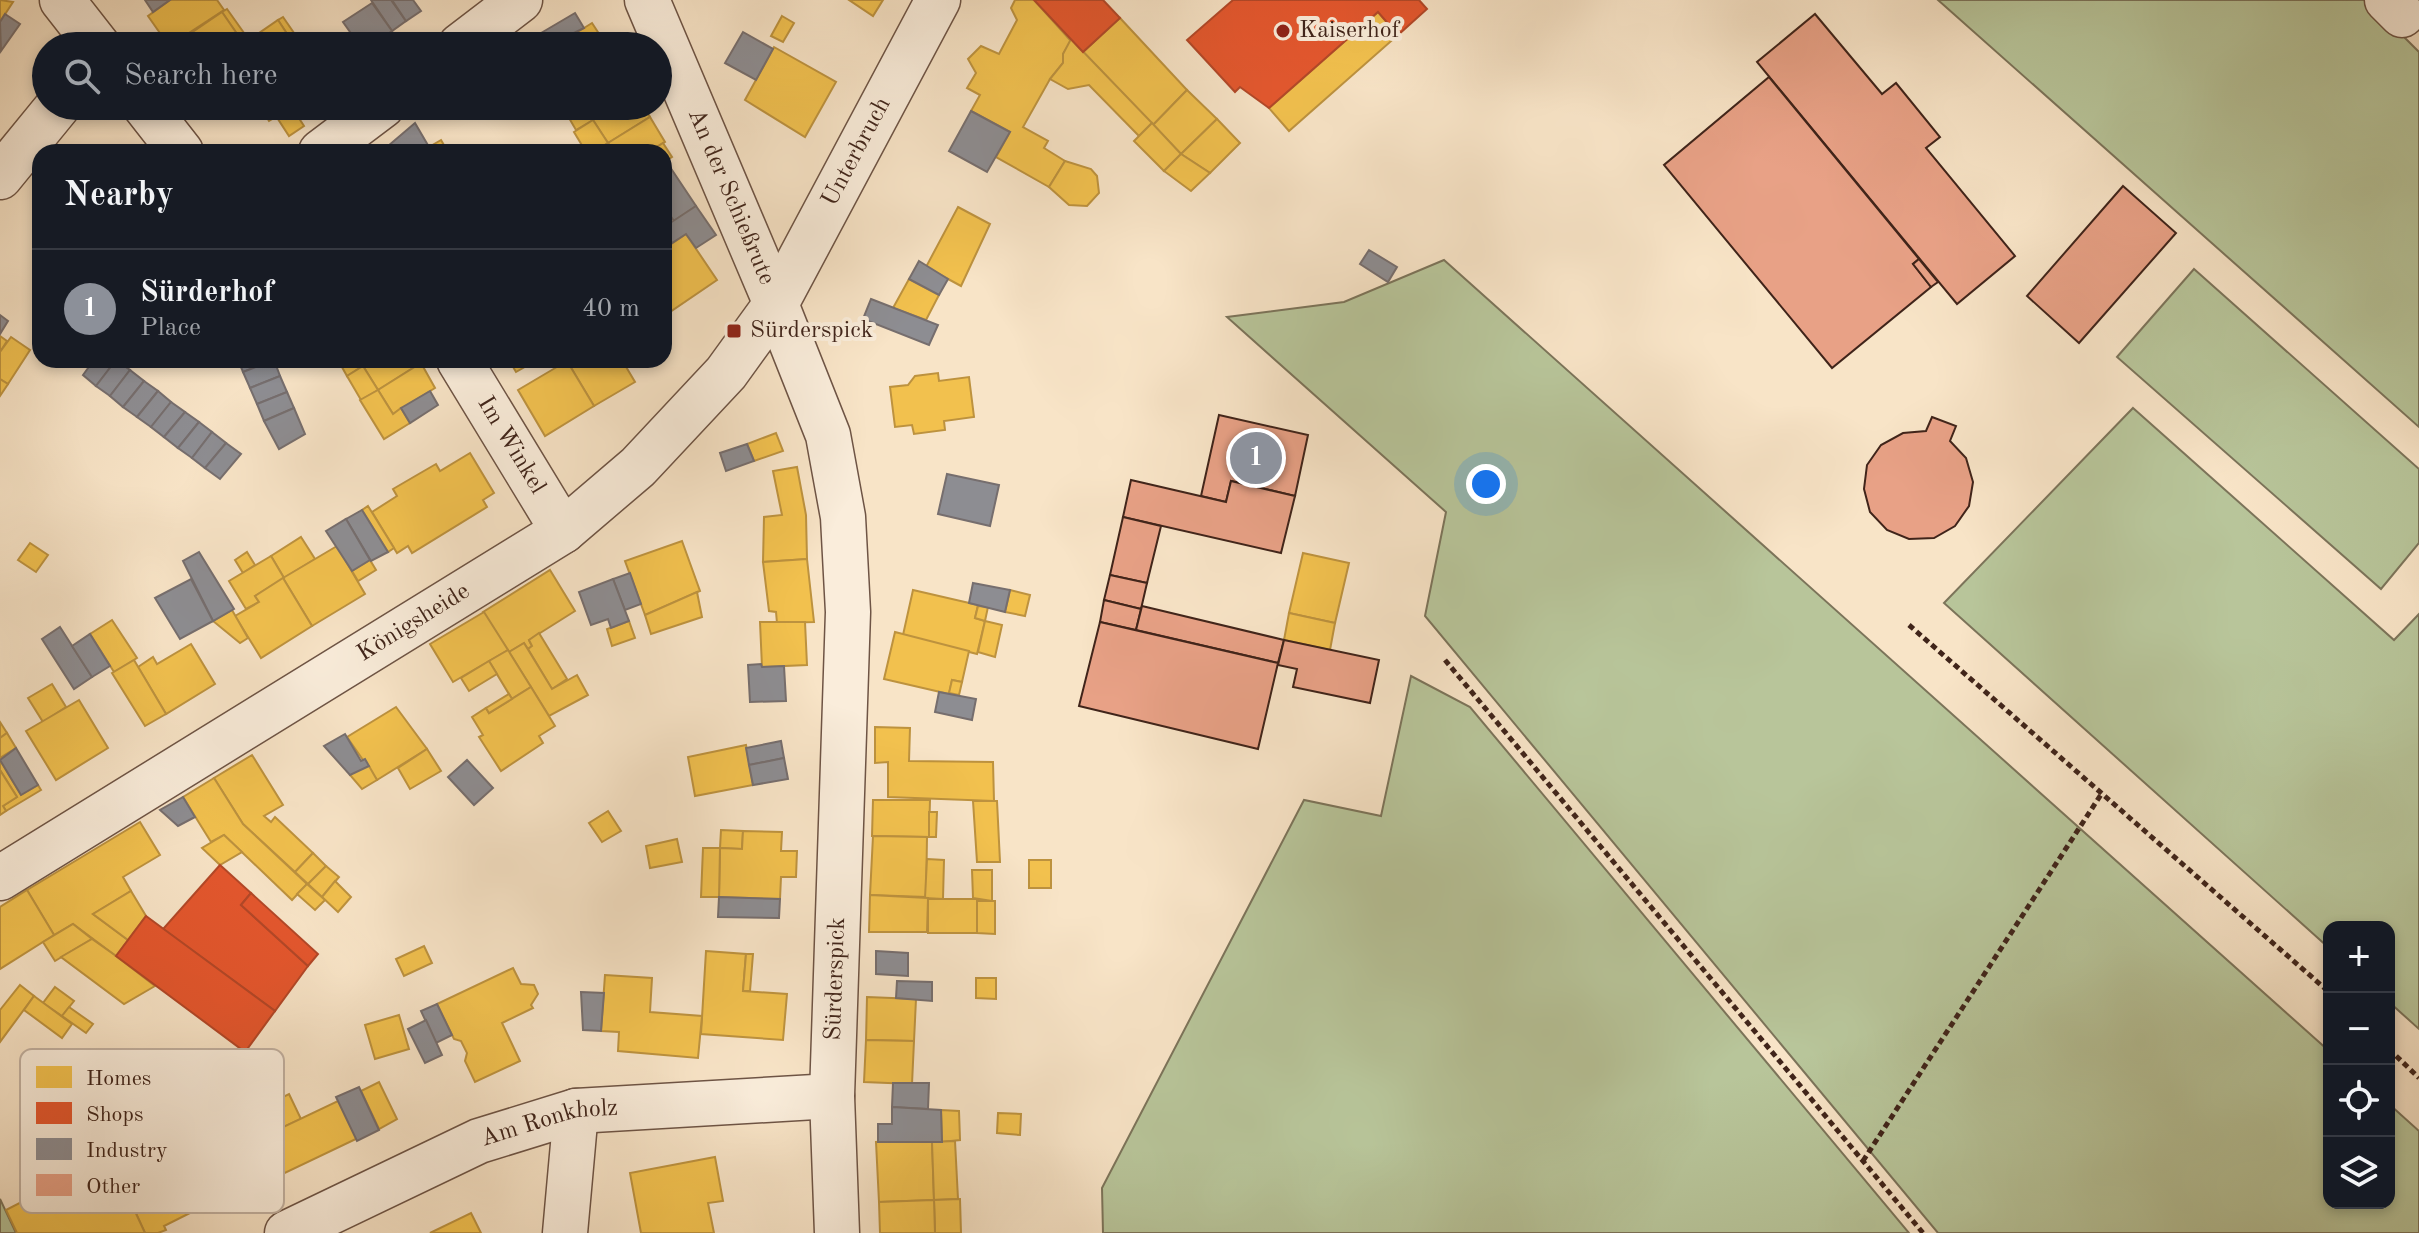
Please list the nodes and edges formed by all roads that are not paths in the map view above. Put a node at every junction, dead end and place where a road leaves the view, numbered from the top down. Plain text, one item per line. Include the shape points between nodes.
1 (62, 0) edge
2 (520, 0) edge
3 (647, 0) edge
4 (938, 0) edge
5 (87, 32) edge
6 (478, 32) edge
7 (661, 32) edge
8 (672, 59) edge
9 (47, 120) edge
10 (156, 120) edge
11 (363, 120) edge
12 (175, 144) edge
13 (332, 144) edge
14 (0, 177) edge
15 (776, 304) junction
16 (464, 368) edge
17 (563, 531) junction
18 (0, 878) edge
19 (832, 1096) junction
20 (576, 1111) junction
21 (287, 1233) edge
22 (565, 1233) edge
23 (837, 1233) edge

1 - 5 street
2 - 6 street
3 - 7 street, An der Schießrute
4 - 15 street, Unterbruch
8 - 15 street, An der Schießrute
9 - 14 street
10 - 12 street
11 - 13 street
15 - 17 street, Königsheide via 726,373 668,436
15 - 19 street, Sürderspick via 828,435 843,517 848,612
16 - 17 street, Im Winkel
17 - 18 street, Königsheide
19 - 20 street, Am Ronkholz
19 - 23 street, Sürderspick
20 - 21 street, Am Ronkholz via 479,1141
20 - 22 street

